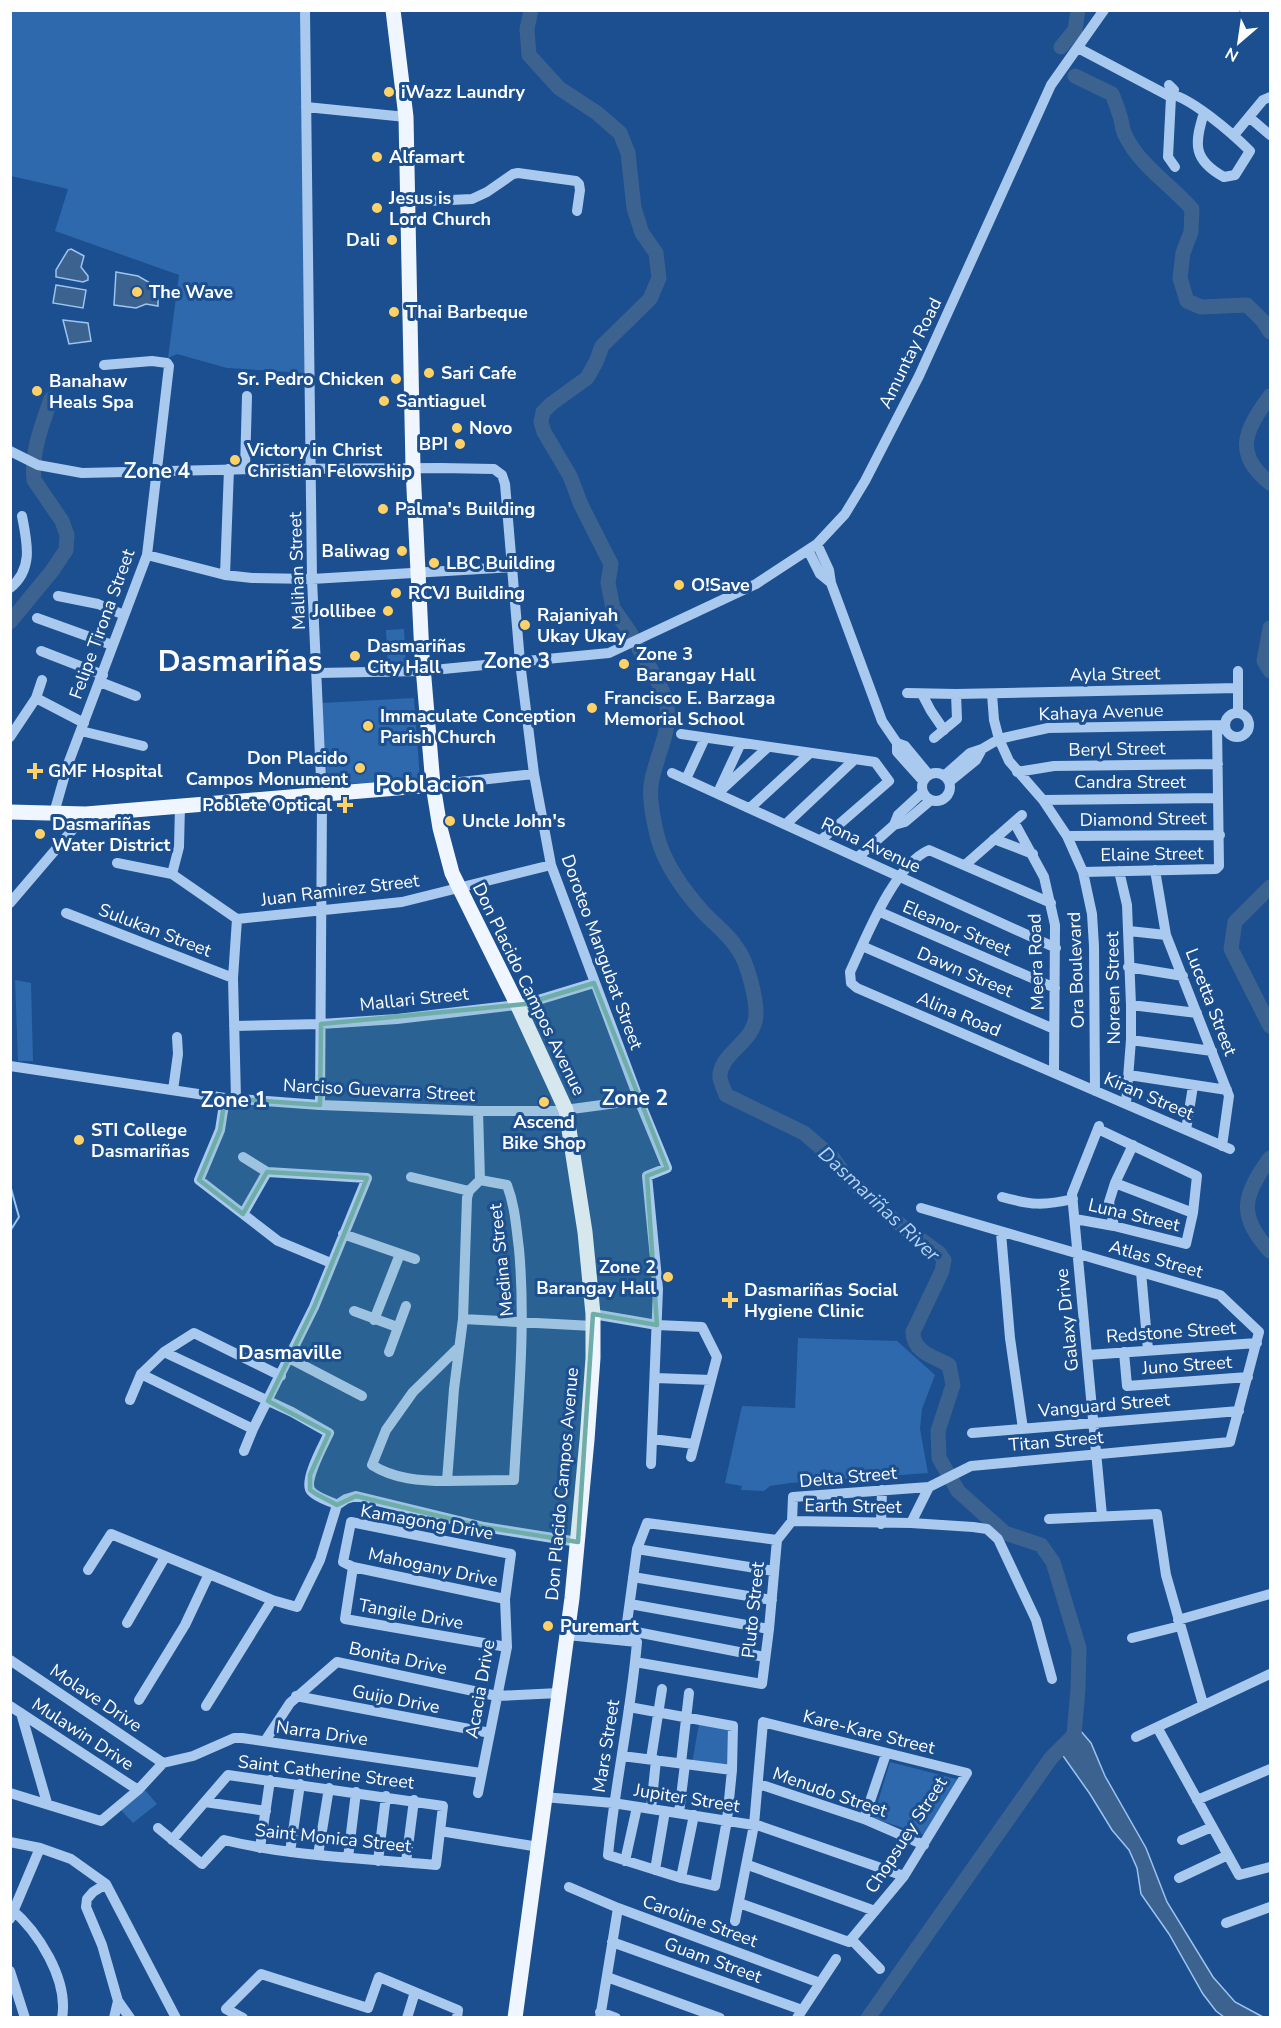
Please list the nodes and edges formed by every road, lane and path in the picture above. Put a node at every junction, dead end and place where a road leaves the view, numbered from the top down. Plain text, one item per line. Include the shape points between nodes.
1 (305, 10) edge
2 (393, 10) edge
3 (1104, 10) edge
4 (1078, 48) junction
5 (1169, 92) junction
6 (1270, 97) edge
7 (306, 107) junction
8 (1205, 114) junction
9 (406, 117) junction
10 (1249, 117) junction
11 (1234, 135) junction
12 (1270, 135) edge
13 (1175, 167) dead end
14 (408, 202) junction
15 (577, 211) dead end
16 (104, 365) dead end
17 (247, 396) dead end
18 (10, 451) edge
19 (311, 468) junction
20 (413, 468) junction
21 (229, 469) junction
22 (245, 469) junction
23 (157, 471) junction
24 (22, 516) dead end
25 (813, 548) junction
26 (147, 555) junction
27 (512, 567) junction
28 (418, 572) junction
29 (225, 575) junction
30 (312, 579) junction
31 (10, 588) edge
32 (58, 596) dead end
33 (124, 615) junction
34 (37, 618) dead end
35 (112, 645) junction
36 (41, 651) dead end
37 (520, 662) junction
38 (423, 671) junction
39 (1238, 671) dead end
40 (318, 674) junction
41 (101, 678) junction
42 (42, 680) dead end
43 (1238, 688) junction
44 (906, 693) dead end
45 (922, 694) junction
46 (956, 694) junction
47 (992, 694) junction
48 (136, 696) dead end
49 (36, 698) junction
50 (1238, 713) junction
51 (1221, 725) junction
52 (83, 727) junction
53 (944, 730) junction
54 (681, 734) dead end
55 (10, 737) edge
56 (705, 738) junction
57 (934, 738) dead end
58 (999, 739) junction
59 (741, 743) junction
60 (143, 746) dead end
61 (768, 747) junction
62 (810, 753) junction
63 (855, 759) junction
64 (1218, 764) junction
65 (672, 772) dead end
66 (1017, 772) junction
67 (534, 774) junction
68 (686, 779) junction
69 (947, 779) junction
70 (433, 785) junction
71 (927, 787) junction
72 (718, 793) junction
73 (322, 795) junction
74 (1218, 798) junction
75 (1043, 800) junction
76 (180, 805) junction
77 (750, 808) junction
78 (10, 812) edge
79 (54, 813) junction
80 (86, 814) junction
81 (786, 824) junction
82 (1220, 835) junction
83 (1067, 836) junction
84 (994, 839) junction
85 (821, 840) junction
86 (1033, 854) junction
87 (858, 857) junction
88 (117, 863) dead end
89 (551, 865) junction
90 (965, 865) junction
91 (1155, 870) junction
92 (1119, 871) junction
93 (1083, 872) junction
94 (172, 874) junction
95 (898, 876) junction
96 (459, 889) junction
97 (10, 903) edge
98 (1051, 903) junction
99 (322, 912) junction
100 (880, 912) junction
101 (66, 913) dead end
102 (237, 919) junction
103 (1129, 931) junction
104 (1166, 935) junction
105 (862, 946) junction
106 (1056, 948) junction
107 (1128, 967) junction
108 (1183, 976) junction
109 (233, 978) junction
110 (594, 983) junction
111 (1055, 988) junction
112 (517, 1004) junction
113 (1131, 1005) junction
114 (1197, 1013) junction
115 (321, 1024) junction
116 (234, 1026) junction
117 (1054, 1029) junction
118 (177, 1037) dead end
119 (1131, 1040) junction
120 (1212, 1051) junction
121 (10, 1066) edge
122 (1054, 1073) junction
123 (1129, 1076) junction
124 (1193, 1086) junction
125 (173, 1090) junction
126 (1227, 1090) junction
127 (1095, 1091) junction
128 (230, 1098) junction
129 (639, 1100) junction
130 (1126, 1104) junction
131 (320, 1105) junction
132 (566, 1110) junction
133 (478, 1112) junction
134 (1186, 1130) junction
135 (1133, 1145) junction
136 (1226, 1147) joint
137 (243, 1157) dead end
138 (267, 1172) junction
139 (411, 1177) dead end
140 (480, 1180) junction
141 (1115, 1183) junction
142 (469, 1191) junction
143 (1002, 1197) dead end
144 (1073, 1199) junction
145 (921, 1208) dead end
146 (1193, 1213) junction
147 (243, 1214) junction
148 (1075, 1219) junction
149 (1114, 1226) junction
150 (1001, 1233) junction
151 (343, 1234) junction
152 (1077, 1253) junction
153 (400, 1254) junction
154 (415, 1259) dead end
155 (331, 1263) junction
156 (1141, 1272) junction
157 (405, 1306) dead end
158 (354, 1311) dead end
159 (463, 1319) junction
160 (374, 1320) junction
161 (593, 1320) junction
162 (522, 1323) junction
163 (657, 1324) junction
164 (397, 1327) junction
165 (1257, 1343) junction
166 (459, 1347) junction
167 (1148, 1350) junction
168 (164, 1352) junction
169 (389, 1352) dead end
170 (1124, 1352) junction
171 (1088, 1355) junction
172 (289, 1358) junction
173 (141, 1374) junction
174 (281, 1376) junction
175 (1248, 1377) junction
176 (655, 1378) junction
177 (711, 1380) junction
178 (362, 1396) dead end
179 (130, 1400) dead end
180 (268, 1401) junction
181 (1239, 1411) junction
182 (1093, 1422) junction
183 (1023, 1429) junction
184 (253, 1430) junction
185 (972, 1433) dead end
186 (652, 1439) junction
187 (694, 1444) junction
188 (244, 1451) dead end
189 (1095, 1454) junction
190 (691, 1457) dead end
191 (651, 1464) dead end
192 (447, 1481) junction
193 (929, 1487) junction
194 (882, 1490) junction
195 (337, 1505) junction
196 (1102, 1516) junction
197 (1049, 1519) dead end
198 (792, 1521) junction
199 (911, 1523) junction
200 (881, 1524) junction
201 (777, 1540) junction
202 (578, 1542) junction
203 (637, 1549) junction
204 (511, 1554) joint
205 (165, 1557) junction
206 (353, 1567) junction
207 (88, 1570) dead end
208 (774, 1571) junction
209 (209, 1574) junction
210 (633, 1577) junction
211 (1270, 1594) edge
212 (505, 1599) junction
213 (272, 1600) junction
214 (772, 1600) junction
215 (630, 1604) junction
216 (127, 1623) dead end
217 (1179, 1623) junction
218 (770, 1629) junction
219 (567, 1635) junction
220 (630, 1638) junction
221 (1132, 1638) dead end
222 (507, 1647) junction
223 (765, 1657) junction
224 (10, 1660) edge
225 (635, 1662) junction
226 (1270, 1674) edge
227 (1052, 1679) dead end
228 (662, 1689) dead end
229 (689, 1692) dead end
230 (559, 1693) junction
231 (296, 1696) junction
232 (497, 1696) junction
233 (139, 1700) dead end
234 (1203, 1704) junction
235 (10, 1706) edge
236 (206, 1706) dead end
237 (629, 1707) junction
238 (659, 1712) junction
239 (21, 1713) junction
240 (687, 1717) junction
241 (1156, 1727) junction
242 (490, 1733) junction
243 (1136, 1737) dead end
244 (265, 1742) junction
245 (886, 1754) junction
246 (622, 1756) junction
247 (654, 1760) junction
248 (163, 1763) junction
249 (683, 1763) junction
250 (1270, 1769) edge
251 (732, 1770) junction
252 (481, 1773) junction
253 (967, 1773) joint
254 (270, 1780) junction
255 (300, 1784) junction
256 (759, 1784) junction
257 (329, 1788) junction
258 (138, 1790) junction
259 (356, 1792) junction
260 (478, 1793) dead end
261 (10, 1794) edge
262 (386, 1796) junction
263 (544, 1797) junction
264 (414, 1800) junction
265 (1197, 1800) junction
266 (205, 1802) junction
267 (46, 1803) junction
268 (613, 1803) junction
269 (636, 1807) junction
270 (651, 1809) junction
271 (266, 1811) junction
272 (665, 1811) junction
273 (679, 1813) junction
274 (694, 1815) junction
275 (727, 1820) junction
276 (864, 1820) junction
277 (754, 1825) junction
278 (1212, 1827) junction
279 (158, 1828) dead end
280 (440, 1831) junction
281 (172, 1840) junction
282 (1182, 1840) dead end
283 (10, 1842) edge
284 (924, 1845) junction
285 (539, 1847) junction
286 (40, 1848) junction
287 (260, 1848) junction
288 (290, 1852) junction
289 (318, 1855) junction
290 (1228, 1855) junction
291 (348, 1858) junction
292 (378, 1860) junction
293 (625, 1861) junction
294 (406, 1862) junction
295 (436, 1865) joint
296 (748, 1865) junction
297 (1270, 1867) edge
298 (655, 1870) junction
299 (904, 1876) junction
300 (681, 1878) junction
301 (1179, 1878) dead end
302 (106, 1884) junction
303 (569, 1887) dead end
304 (739, 1903) junction
305 (1270, 1907) edge
306 (618, 1908) junction
307 (875, 1911) junction
308 (12, 1912) edge
309 (735, 1921) dead end
310 (1226, 1923) dead end
311 (850, 1941) junction
312 (612, 1942) junction
313 (836, 1959) dead end
314 (880, 1969) dead end
315 (10, 1971) edge
316 (607, 1977) junction
317 (820, 1983) junction
318 (415, 1992) junction
319 (118, 2001) junction
320 (800, 2014) edge
321 (600, 2015) edge
322 (25, 2018) edge
323 (62, 2018) edge
324 (114, 2018) edge
325 (130, 2018) edge
326 (176, 2018) edge
327 (243, 2018) edge
328 (407, 2018) edge
329 (457, 2018) edge
330 (515, 2018) edge
331 (616, 2018) edge
332 (720, 2018) edge

1 - 7 street, Malihan Street
2 - 9 main road, Don Placido Campos Avenue
3 - 4 street, Amuntay Road
4 - 5 street
4 - 25 street, Amuntay Road via 1051,85 919,376 865,481 845,514
5 - 8 street
5 - 13 street via 1168,157
6 - 10 street
7 - 9 street
7 - 19 street, Malihan Street
8 - 11 street
8 - 11 street via 1198,153 1211,170 1224,177 1234,175 1251,152
9 - 14 main road, Don Placido Campos Avenue
10 - 11 street
10 - 12 street
14 - 15 street via 471,199 518,173 576,181 580,190
14 - 20 main road, Don Placido Campos Avenue
16 - 23 street, Felipe Tirona Street via 152,361 169,366
17 - 22 street
18 - 23 street via 38,465 82,473
19 - 20 street
19 - 22 street
19 - 30 street, Malihan Street
20 - 27 street, Doroteo Mangubat Street via 500,471 505,484
20 - 28 main road, Don Placido Campos Avenue
21 - 22 street
21 - 23 street
21 - 29 street
23 - 26 street, Felipe Tirona Street
24 - 31 street via 27,560 24,572
25 - 37 street, Amuntay Road via 760,581 617,650
25 - 71 street via 829,570 882,721 897,743 897,752
26 - 29 street
26 - 33 street, Felipe Tirona Street
27 - 28 street
27 - 37 street, Doroteo Mangubat Street
28 - 30 street
28 - 38 main road, Don Placido Campos Avenue
29 - 30 street
30 - 40 street, Malihan Street
32 - 33 street via 98,604
33 - 35 street, Felipe Tirona Street
34 - 35 street
35 - 41 street, Felipe Tirona Street
36 - 41 street
37 - 38 street, Amuntay Road
37 - 67 street, Doroteo Mangubat Street
38 - 40 street, Amuntay Road
38 - 70 main road, Don Placido Campos Avenue
39 - 43 street
40 - 73 street, Malihan Street
41 - 48 street
41 - 52 street, Felipe Tirona Street
42 - 49 street
43 - 47 street, Ayla Street
43 - 50 street
44 - 45 street, Ayla Street
45 - 46 street, Ayla Street
45 - 53 street
46 - 47 street, Ayla Street
46 - 53 street via 957,719
47 - 58 street, Ora Boulevard
49 - 52 street
49 - 55 street
50 - 51 street
50 - 51 street via 1250,722 1247,733 1233,737
51 - 58 street, Kahaya Avenue via 1048,728
51 - 64 street
52 - 60 street
52 - 79 street, Felipe Tirona Street
53 - 57 street
54 - 56 street
56 - 59 street
56 - 68 street
58 - 66 street, Ora Boulevard
58 - 69 street, Kahaya Avenue
59 - 61 street
59 - 72 street
61 - 62 street
61 - 72 street
62 - 63 street
62 - 77 street
63 - 81 street
63 - 85 street via 875,762 889,781
64 - 66 street, Beryl Street via 1054,766
64 - 74 street
65 - 68 street, Rona Avenue
66 - 75 street, Ora Boulevard
67 - 70 street
67 - 89 street, Doroteo Mangubat Street
68 - 72 street, Rona Avenue
69 - 71 street via 937,773
69 - 71 street, Kahaya Avenue via 950,791 940,801
70 - 73 main road
70 - 96 main road, Don Placido Campos Avenue via 440,828
71 - 87 street via 898,815 894,825
72 - 77 street, Rona Avenue
73 - 76 main road
73 - 99 street, Malihan Street
74 - 75 street, Candra Street
74 - 82 street
75 - 83 street, Ora Boulevard
76 - 80 main road
76 - 94 street via 179,847
77 - 81 street, Rona Avenue
78 - 79 main road
79 - 80 main road
80 - 97 street
81 - 85 street, Rona Avenue
82 - 83 street, Diamond Street
82 - 91 street, Elaine Street via 1216,869
83 - 93 street, Ora Boulevard
84 - 86 street
84 - 86 street, Meera Road via 1018,819
84 - 90 street
85 - 87 street, Rona Avenue
86 - 98 street, Meera Road
87 - 95 street, Rona Avenue
88 - 94 street
89 - 96 street, Juan Ramirez Street
89 - 110 street, Doroteo Mangubat Street
90 - 95 street via 929,850
90 - 98 street
91 - 92 street, Elaine Street
91 - 104 street, Lucetta Street
92 - 93 street, Elaine Street
92 - 103 street, Noreen Street
93 - 127 street, Ora Boulevard via 1094,946
94 - 102 street
95 - 100 street
95 - 106 street, Rona Avenue
96 - 99 street, Juan Ramirez Street via 402,902
96 - 112 main road, Don Placido Campos Avenue
98 - 106 street, Meera Road
99 - 102 street, Juan Ramirez Street
99 - 115 street, Malihan Street
100 - 105 street
100 - 111 street, Eleanor Street
101 - 109 street, Sulukan Street
102 - 109 street
103 - 104 street
103 - 107 street, Noreen Street
104 - 108 street, Lucetta Street
105 - 117 street, Dawn Street
105 - 122 street, Alina Road via 850,972 851,984 857,988
106 - 111 street, Meera Road
107 - 108 street
107 - 113 street, Noreen Street
108 - 114 street, Lucetta Street
109 - 116 street
110 - 112 street, Mallari Street
110 - 129 street, Doroteo Mangubat Street
111 - 117 street, Meera Road
112 - 115 street, Mallari Street
112 - 132 main road, Don Placido Campos Avenue
113 - 114 street
113 - 119 street, Noreen Street
114 - 120 street, Lucetta Street
115 - 116 street, Mallari Street
115 - 131 street, Malihan Street
116 - 128 street
117 - 122 street, Meera Road
118 - 125 street
119 - 120 street
119 - 123 street, Noreen Street
120 - 126 street, Lucetta Street
121 - 125 street, Narciso Guevarra Street
122 - 127 street, Kiran Street
123 - 124 street
123 - 130 street, Noreen Street
124 - 126 street
124 - 134 street
125 - 128 street, Narciso Guevarra Street
126 - 136 street, Lucetta Street via 1230,1104
127 - 130 street, Kiran Street
128 - 131 street, Narciso Guevarra Street
128 - 147 street via 199,1180
129 - 132 street, Narciso Guevarra Street
129 - 163 street, Doroteo Mangubat Street via 668,1168 647,1176 658,1289
130 - 134 street, Kiran Street
131 - 133 street, Narciso Guevarra Street
132 - 133 street, Narciso Guevarra Street
132 - 161 main road, Don Placido Campos Avenue via 585,1232
133 - 140 street, Medina Street
134 - 136 street, Kiran Street
135 - 141 street
135 - 144 street, Galaxy Drive via 1099,1127
135 - 146 street via 1197,1176
137 - 138 street
138 - 147 street
138 - 151 street via 367,1178
139 - 142 street
140 - 142 street
140 - 162 street, Medina Street via 507,1185 514,1203
141 - 146 street
141 - 149 street via 1109,1202
142 - 159 street
143 - 144 street via 1047,1205
144 - 148 street, Galaxy Drive
145 - 150 street, Atlas Street
146 - 149 street, Luna Street via 1186,1244
147 - 155 street via 278,1241
148 - 149 street, Luna Street
148 - 152 street, Galaxy Drive
150 - 152 street, Atlas Street
150 - 183 street
151 - 153 street
151 - 155 street
152 - 156 street, Atlas Street
152 - 171 street, Galaxy Drive
153 - 154 street
153 - 160 street
155 - 172 street
156 - 165 street, Atlas Street via 1220,1295 1259,1332
156 - 167 street
157 - 164 street
158 - 160 street
159 - 162 street
159 - 166 street
160 - 164 street
161 - 162 street, Medina Street
161 - 163 street, Medina Street
161 - 202 main road, Don Placido Campos Avenue
162 - 192 street via 514,1480
163 - 176 street
163 - 177 street, Medina Street via 702,1327 717,1357
164 - 169 street
165 - 167 street, Redstone Street
165 - 175 street
166 - 192 street
166 - 192 street via 413,1392 386,1430 372,1465 387,1474
167 - 170 street, Redstone Street
168 - 173 street
168 - 174 street via 194,1333
168 - 180 street
170 - 171 street, Redstone Street
170 - 175 street, Juno Street via 1127,1386
171 - 182 street, Galaxy Drive
172 - 174 street
172 - 178 street
173 - 179 street
173 - 184 street
174 - 180 street
175 - 181 street
176 - 177 street
176 - 186 street
177 - 187 street
180 - 184 street
180 - 195 street via 329,1433 308,1484 310,1490
181 - 182 street, Vanguard Street
181 - 189 street, Titan Street via 1230,1442
182 - 183 street, Vanguard Street
182 - 189 street, Galaxy Drive
183 - 185 street, Vanguard Street
184 - 188 street
186 - 187 street
186 - 191 street
187 - 190 street
189 - 193 street, Titan Street via 970,1466
189 - 196 street, Galaxy Drive
193 - 194 street, Delta Street
193 - 199 street
194 - 198 street, Delta Street via 793,1497
194 - 200 street
195 - 202 street via 356,1496 484,1527
195 - 213 street via 320,1560 297,1607
196 - 197 street
196 - 217 street via 1157,1514 1166,1575
198 - 200 street, Earth Street
198 - 201 street, Earth Street
199 - 200 street, Earth Street
199 - 227 street, Earth Street via 982,1528 998,1539 1036,1620
201 - 203 street via 647,1523
201 - 208 street, Pluto Street
202 - 219 main road, Don Placido Campos Avenue
203 - 208 street
203 - 210 street
204 - 206 street, Kamagong Drive via 351,1522 343,1562
204 - 212 street, Acacia Drive
205 - 207 street via 111,1534
205 - 209 street
205 - 216 street
206 - 212 street, Mahogany Drive
206 - 222 street, Tangile Drive via 345,1619
208 - 214 street, Pluto Street
209 - 213 street
209 - 233 street
210 - 214 street
210 - 215 street
211 - 217 street
212 - 222 street, Acacia Drive
213 - 236 street
214 - 218 street, Pluto Street
215 - 218 street
215 - 220 street
217 - 221 street
217 - 234 street
218 - 223 street, Pluto Street
219 - 220 street
219 - 230 main road, Don Placido Campos Avenue
220 - 223 street
220 - 225 street, Mars Street
222 - 232 street, Acacia Drive
223 - 225 street, Pluto Street via 762,1684
224 - 248 street, Molave Drive
225 - 237 street, Mars Street
226 - 234 street
228 - 238 street
229 - 240 street
230 - 232 street, Bonita Drive
230 - 263 main road, Don Placido Campos Avenue
231 - 232 street, Bonita Drive via 337,1662
231 - 242 street, Guijo Drive
231 - 244 street, Bonita Drive
232 - 242 street, Acacia Drive
234 - 241 street
235 - 239 street, Mulawin Drive
237 - 238 street
237 - 246 street, Mars Street
238 - 240 street
238 - 247 street
239 - 258 street, Mulawin Drive
239 - 267 street
240 - 249 street
240 - 251 street via 733,1726
241 - 243 street
241 - 265 street
242 - 252 street, Acacia Drive
244 - 248 street, Narra Drive via 234,1738 193,1756
244 - 252 street, Narra Drive
245 - 253 street, Kare-Kare Street
245 - 256 street, Kare-Kare Street via 763,1722
245 - 276 street
246 - 247 street
246 - 268 street, Mars Street
247 - 249 street
247 - 270 street
248 - 258 street
249 - 251 street
249 - 273 street
250 - 265 street
251 - 275 street
252 - 260 street, Acacia Drive
253 - 284 street, Chopsuey Street
254 - 255 street, Saint Catherine Street
254 - 266 street, Saint Catherine Street via 228,1774
254 - 271 street
255 - 257 street, Saint Catherine Street
255 - 288 street
256 - 276 street, Menudo Street
256 - 277 street
257 - 259 street, Saint Catherine Street
257 - 289 street
258 - 267 street via 100,1821
259 - 262 street, Saint Catherine Street
259 - 291 street
261 - 267 street
262 - 264 street, Saint Catherine Street
262 - 292 street
263 - 268 street, Jupiter Street
263 - 285 main road, Don Placido Campos Avenue
264 - 280 street, Saint Catherine Street via 443,1806
264 - 294 street
265 - 278 street
266 - 271 street
266 - 281 street, Saint Catherine Street
268 - 269 street, Jupiter Street
268 - 293 street, Mars Street via 608,1855
269 - 270 street, Jupiter Street
269 - 293 street
270 - 272 street, Jupiter Street
271 - 287 street
272 - 273 street, Jupiter Street
272 - 298 street
273 - 274 street, Jupiter Street
274 - 275 street, Jupiter Street
274 - 300 street
275 - 277 street, Jupiter Street
275 - 300 street via 715,1886
276 - 284 street, Menudo Street
277 - 296 street
277 - 299 street, Jupiter Street
278 - 282 street
278 - 290 street
279 - 281 street
280 - 285 street
280 - 295 street, Saint Catherine Street
281 - 287 street, Saint Monica Street via 202,1864 224,1840
283 - 286 street
284 - 299 street, Chopsuey Street
285 - 330 main road, Don Placido Campos Avenue
286 - 302 street via 71,1859
286 - 308 street
287 - 288 street, Saint Monica Street
288 - 289 street, Saint Monica Street
289 - 291 street, Saint Monica Street
290 - 297 street via 1239,1875
290 - 301 street
291 - 292 street, Saint Monica Street
292 - 294 street, Saint Monica Street
293 - 298 street
294 - 295 street, Saint Monica Street
296 - 304 street
296 - 307 street
298 - 300 street
299 - 307 street, Chopsuey Street
302 - 319 street via 93,1892 86,1907
302 - 326 street
303 - 306 street, Caroline Street
304 - 309 street
304 - 311 street
305 - 310 street
306 - 312 street
306 - 317 street, Caroline Street
307 - 311 street, Chopsuey Street
308 - 323 street via 41,1943 54,1967 62,1988
311 - 314 street
312 - 316 street
312 - 320 street, Guam Street
313 - 317 street
315 - 322 street
316 - 321 street
316 - 332 street
317 - 320 street
318 - 327 street via 379,1977 368,2008 261,1974 226,2009
318 - 328 street
318 - 329 street via 458,2010
319 - 324 street
319 - 325 street
321 - 331 street

